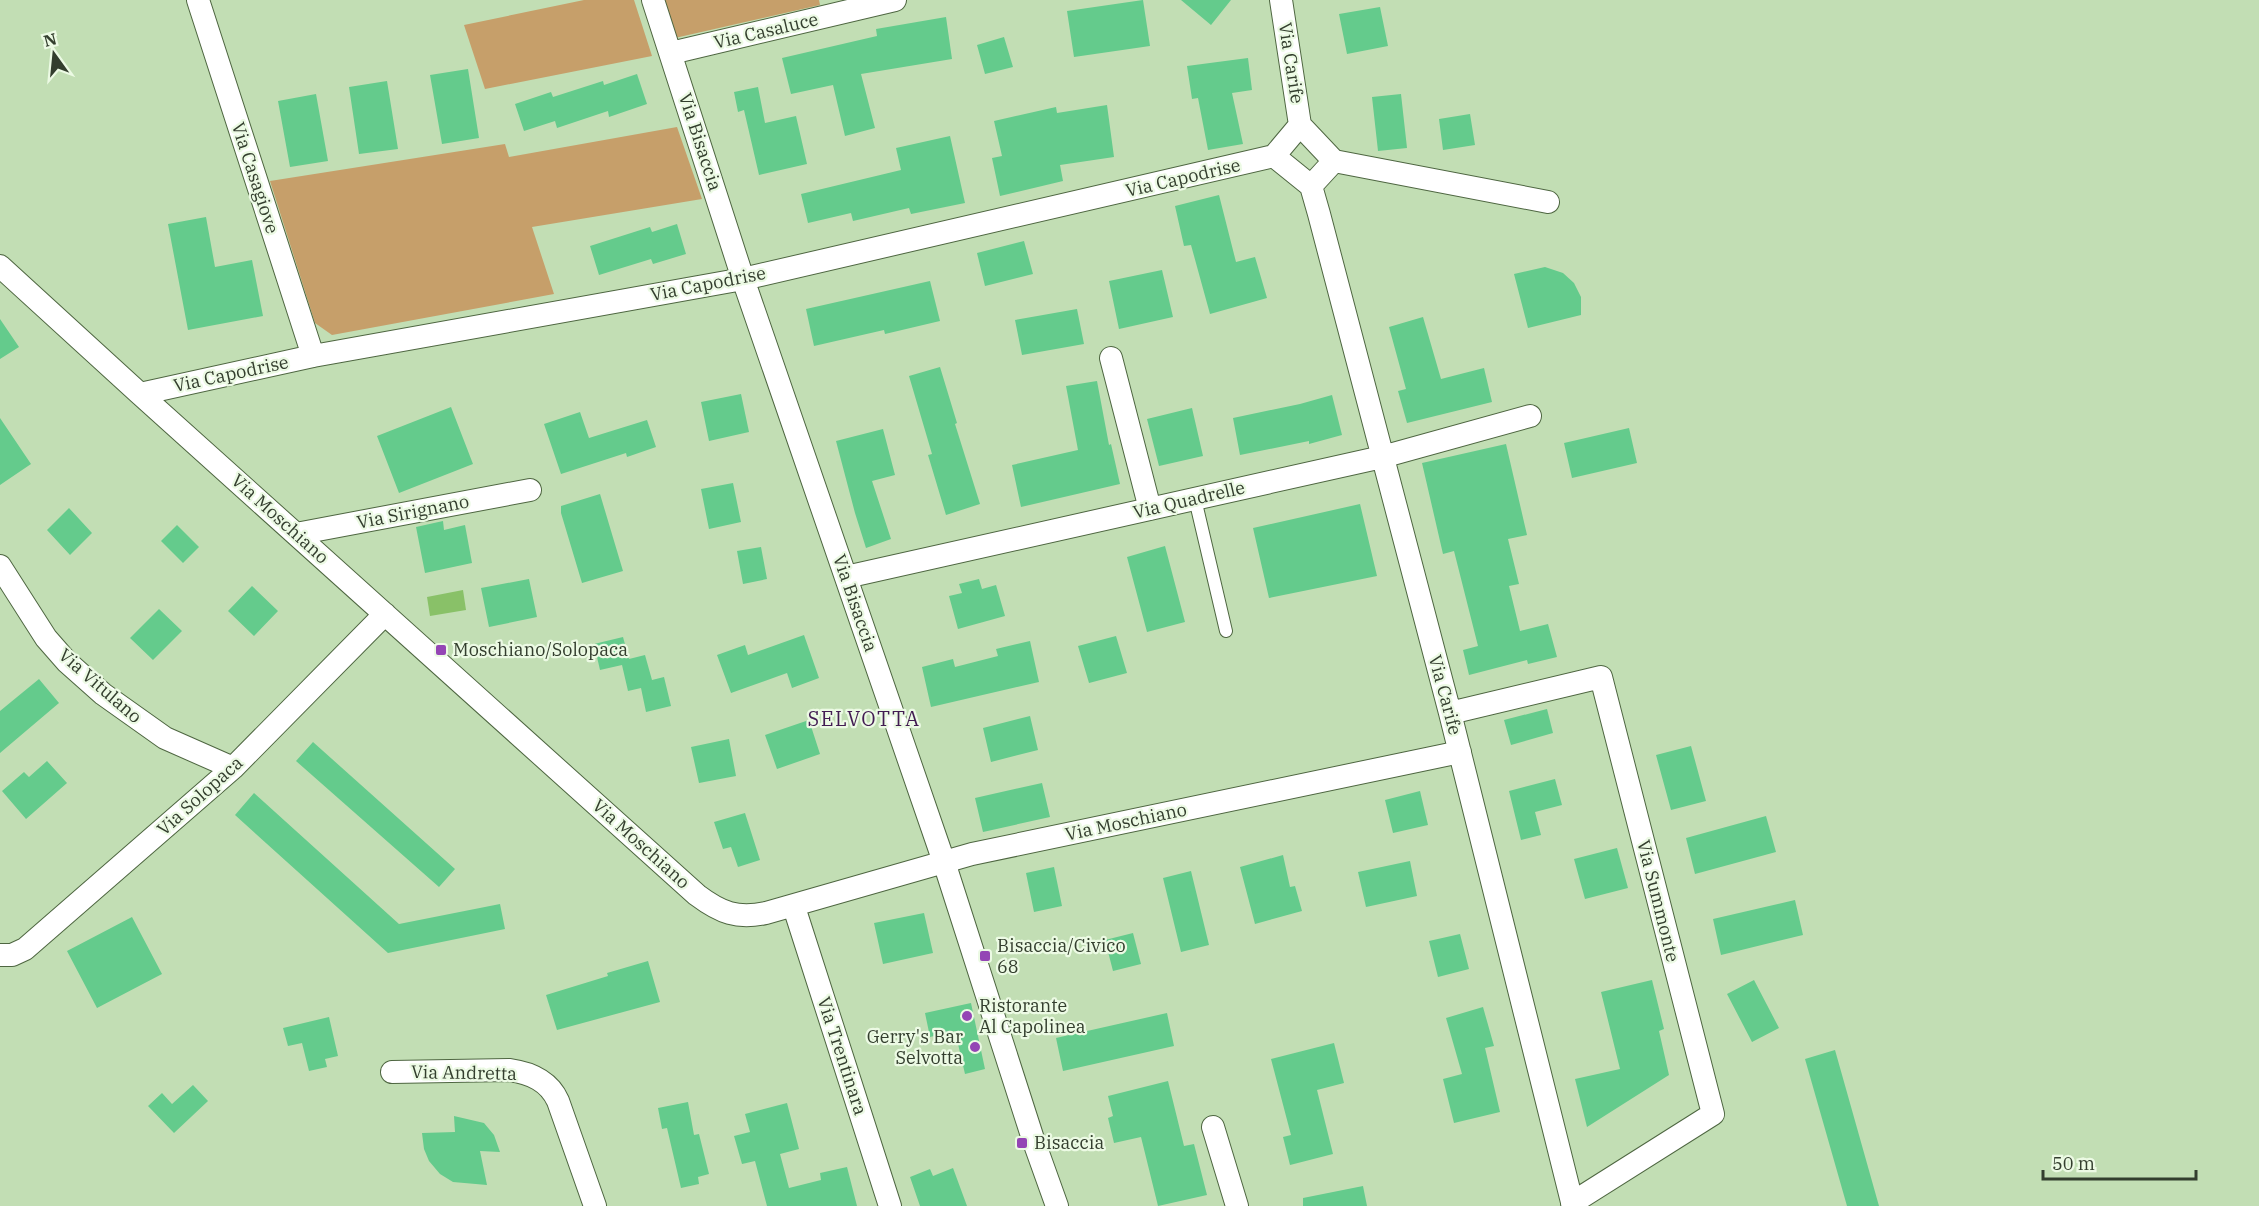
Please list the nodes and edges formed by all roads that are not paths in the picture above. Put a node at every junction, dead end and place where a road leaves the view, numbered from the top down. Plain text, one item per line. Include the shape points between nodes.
1 (198, 0) edge
2 (653, 0) edge
3 (895, 0) edge
4 (1281, 0) edge
5 (671, 53) junction
6 (1300, 125) junction
7 (1274, 156) junction
8 (1334, 161) junction
9 (1311, 186) junction
10 (1548, 202) dead end
11 (0, 266) edge
12 (743, 279) junction
13 (313, 357) junction
14 (1111, 358) dead end
15 (140, 394) junction
16 (1530, 416) dead end
17 (1382, 457) junction
18 (530, 490) dead end
19 (1195, 499) junction
20 (1150, 509) junction
21 (296, 534) junction
22 (0, 566) edge
23 (846, 577) junction
24 (386, 614) junction
25 (1226, 631) dead end
26 (1450, 713) junction
27 (1460, 752) junction
28 (233, 768) junction
29 (944, 862) junction
30 (794, 907) junction
31 (0, 955) edge
32 (392, 1072) dead end
33 (1213, 1127) dead end
34 (1572, 1205) edge
35 (595, 1206) edge
36 (890, 1206) edge
37 (1057, 1206) edge
38 (1237, 1206) edge

1 - 13 street, Via Casagiove
2 - 5 street, Via Bisaccia
3 - 5 street, Via Casaluce
4 - 6 street, Via Carife
5 - 12 street, Via Bisaccia
6 - 7 street, Via Carife
6 - 8 street, Via Carife
7 - 9 street
7 - 12 street, Via Capodrise
8 - 9 street
8 - 10 street
9 - 17 street, Via Carife
11 - 15 street, Via Moschiano
12 - 13 street, Via Capodrise
12 - 23 street, Via Bisaccia
13 - 15 street, Via Capodrise
14 - 20 street
15 - 21 street, Via Moschiano
16 - 17 street, Via Quadrelle
17 - 19 street, Via Quadrelle
17 - 26 street, Via Carife
18 - 21 street, Via Sirignano
19 - 20 street, Via Quadrelle
19 - 25 lane
20 - 23 street, Via Quadrelle
21 - 24 street, Via Moschiano
22 - 28 street, Via Vitulano via 46,638 103,694 165,738
23 - 29 street, Via Bisaccia
24 - 28 street, Via Solopaca
24 - 30 street, Via Moschiano via 703,900 737,916
26 - 27 street, Via Carife
26 - 34 street, Via Summonte via 1601,677 1713,1114
27 - 29 street, Via Moschiano
27 - 34 street, Via Carife
28 - 31 street, Via Solopaca via 25,949
29 - 30 street, Via Moschiano
29 - 37 street, Via Bisaccia
30 - 36 street, Via Trentinara
32 - 35 street, Via Andretta via 509,1070 540,1080 558,1101
33 - 38 street

